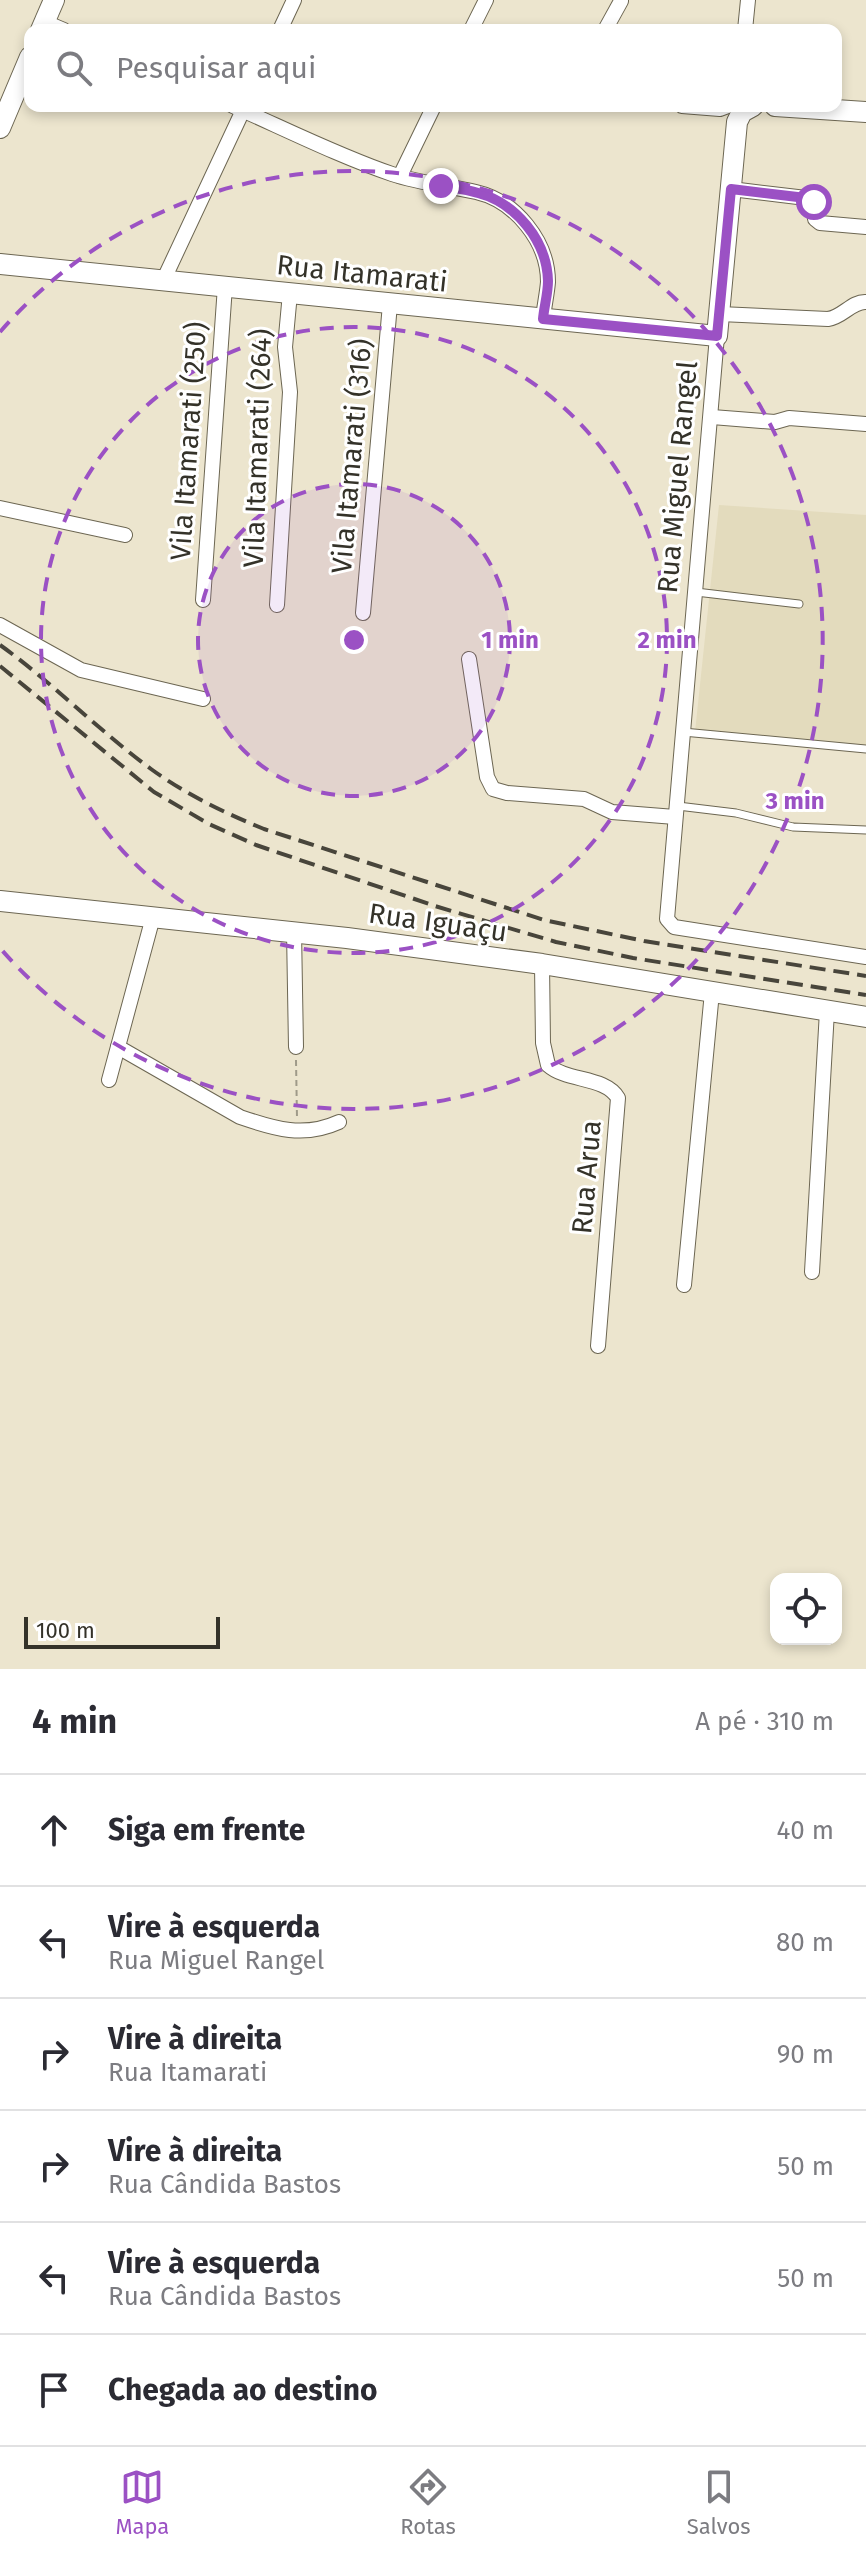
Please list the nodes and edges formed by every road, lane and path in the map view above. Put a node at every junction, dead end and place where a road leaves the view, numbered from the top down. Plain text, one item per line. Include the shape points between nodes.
1 (54, 0) edge
2 (294, 0) edge
3 (486, 0) edge
4 (748, 0) edge
5 (621, 1) edge
6 (50, 24) edge
7 (283, 24) edge
8 (474, 24) edge
9 (608, 24) edge
10 (746, 24) edge
11 (24, 71) edge
12 (842, 110) edge
13 (238, 112) edge
14 (252, 112) edge
15 (431, 112) edge
16 (727, 112) edge
17 (742, 112) edge
18 (866, 112) edge
19 (0, 128) edge
20 (736, 128) junction
21 (400, 176) junction
22 (731, 189) junction
23 (866, 227) edge
24 (0, 264) edge
25 (164, 279) junction
26 (225, 286) junction
27 (290, 293) junction
28 (866, 302) edge
29 (390, 304) junction
30 (720, 314) junction
31 (543, 319) junction
32 (717, 336) junction
33 (712, 417) junction
34 (866, 424) edge
35 (0, 508) edge
36 (125, 535) dead end
37 (696, 592) junction
38 (203, 600) dead end
39 (799, 604) dead end
40 (277, 605) dead end
41 (363, 613) dead end
42 (0, 625) edge
43 (469, 659) dead end
44 (203, 699) dead end
45 (683, 732) junction
46 (866, 749) edge
47 (676, 812) junction
48 (866, 830) edge
49 (0, 901) edge
50 (153, 917) junction
51 (294, 931) junction
52 (866, 957) edge
53 (542, 964) junction
54 (712, 992) junction
55 (827, 1011) junction
56 (866, 1017) edge
57 (118, 1047) junction
58 (296, 1047) joint
59 (109, 1080) dead end
60 (339, 1122) dead end
61 (297, 1131) junction
62 (812, 1272) dead end
63 (684, 1285) dead end
64 (598, 1346) dead end

1 - 6 main road
2 - 7 street
3 - 8 street
4 - 10 street
5 - 9 street
11 - 19 main road
12 - 18 main road
13 - 25 street
14 - 21 street
15 - 21 street
16 - 20 street
17 - 20 main road
20 - 22 main road, Rua Miguel Rangel
21 - 31 street via 494,198 522,219 545,262
22 - 23 street via 806,198 814,202 820,223
22 - 30 main road, Rua Miguel Rangel
24 - 25 main road, Rua Itamarati
25 - 26 main road, Rua Itamarati
26 - 27 main road, Rua Itamarati
26 - 38 street, Vila Itamarati (250)
27 - 29 main road, Rua Itamarati
27 - 40 street, Vila Itamarati (264) via 285,347 290,392
28 - 30 street via 828,319
29 - 31 main road, Rua Itamarati
29 - 41 street, Vila Itamarati (316)
30 - 32 main road, Rua Miguel Rangel
31 - 32 main road, Rua Itamarati
32 - 33 street, Rua Miguel Rangel
33 - 34 street
33 - 37 street, Rua Miguel Rangel
35 - 36 street
37 - 39 lane
37 - 45 street, Rua Miguel Rangel
42 - 44 street via 81,670
43 - 47 street via 493,789 584,799 612,812
45 - 46 lane
45 - 47 street, Rua Miguel Rangel
47 - 48 lane via 736,813 793,827
47 - 52 street, Rua Miguel Rangel via 667,919 671,925
49 - 50 main road, Rua Iguaçu
50 - 51 main road, Rua Iguaçu
50 - 57 street
51 - 53 main road, Rua Iguaçu
51 - 58 street
53 - 54 main road, Rua Iguaçu
53 - 64 street, Rua Arua via 548,1065 608,1087 618,1098
54 - 55 main road, Rua Iguaçu
54 - 63 street
55 - 56 main road, Rua Iguaçu
55 - 62 street
57 - 59 street
57 - 61 street via 240,1117
58 - 61 path
60 - 61 street

